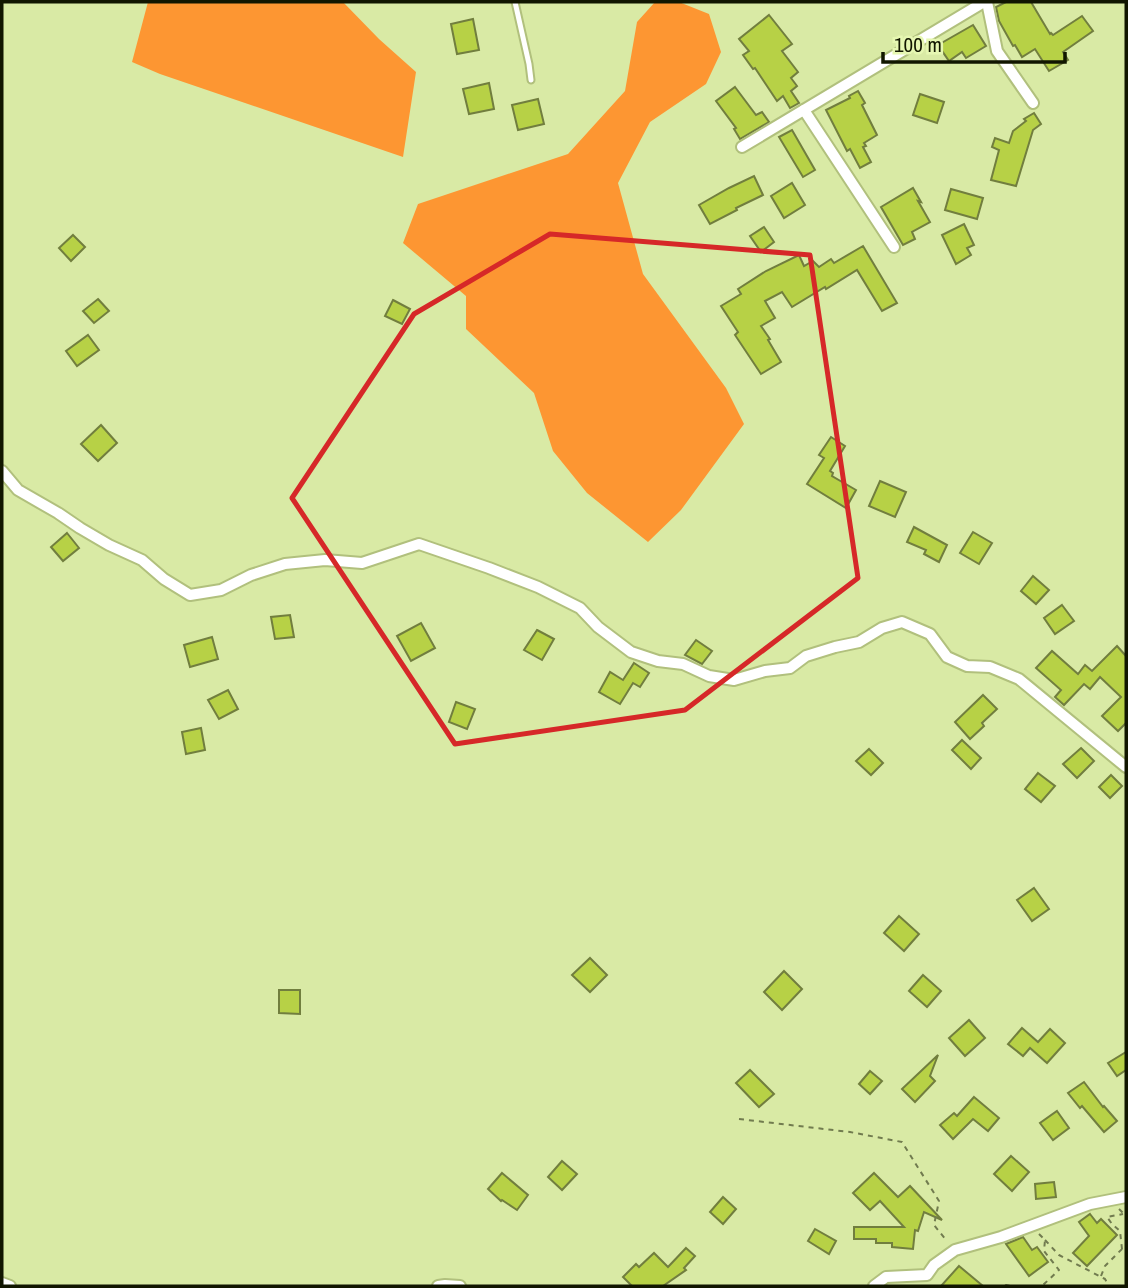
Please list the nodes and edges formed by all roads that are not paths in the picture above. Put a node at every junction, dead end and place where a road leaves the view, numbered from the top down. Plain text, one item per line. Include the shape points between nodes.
1 (515, 2) edge
2 (986, 2) edge
3 (531, 80) dead end
4 (1033, 103) dead end
5 (804, 110) junction
6 (742, 147) dead end
7 (894, 247) dead end
8 (2, 471) edge
9 (1126, 767) edge
10 (1126, 1197) edge
11 (2, 1283) edge
12 (10, 1286) edge
13 (438, 1286) edge
14 (460, 1286) edge
15 (874, 1286) edge

1 - 3 lane
2 - 4 street via 997,51
2 - 5 street
5 - 6 street
5 - 7 street
8 - 9 street via 18,490 89,534 142,559 190,595 221,590 285,564 362,563 419,544 538,587 580,608 631,652 734,680 790,668 806,656 859,642 902,622 930,634 947,657 1020,679
10 - 15 street via 1090,1204 955,1250 927,1275 886,1277
11 - 12 street
13 - 14 street

